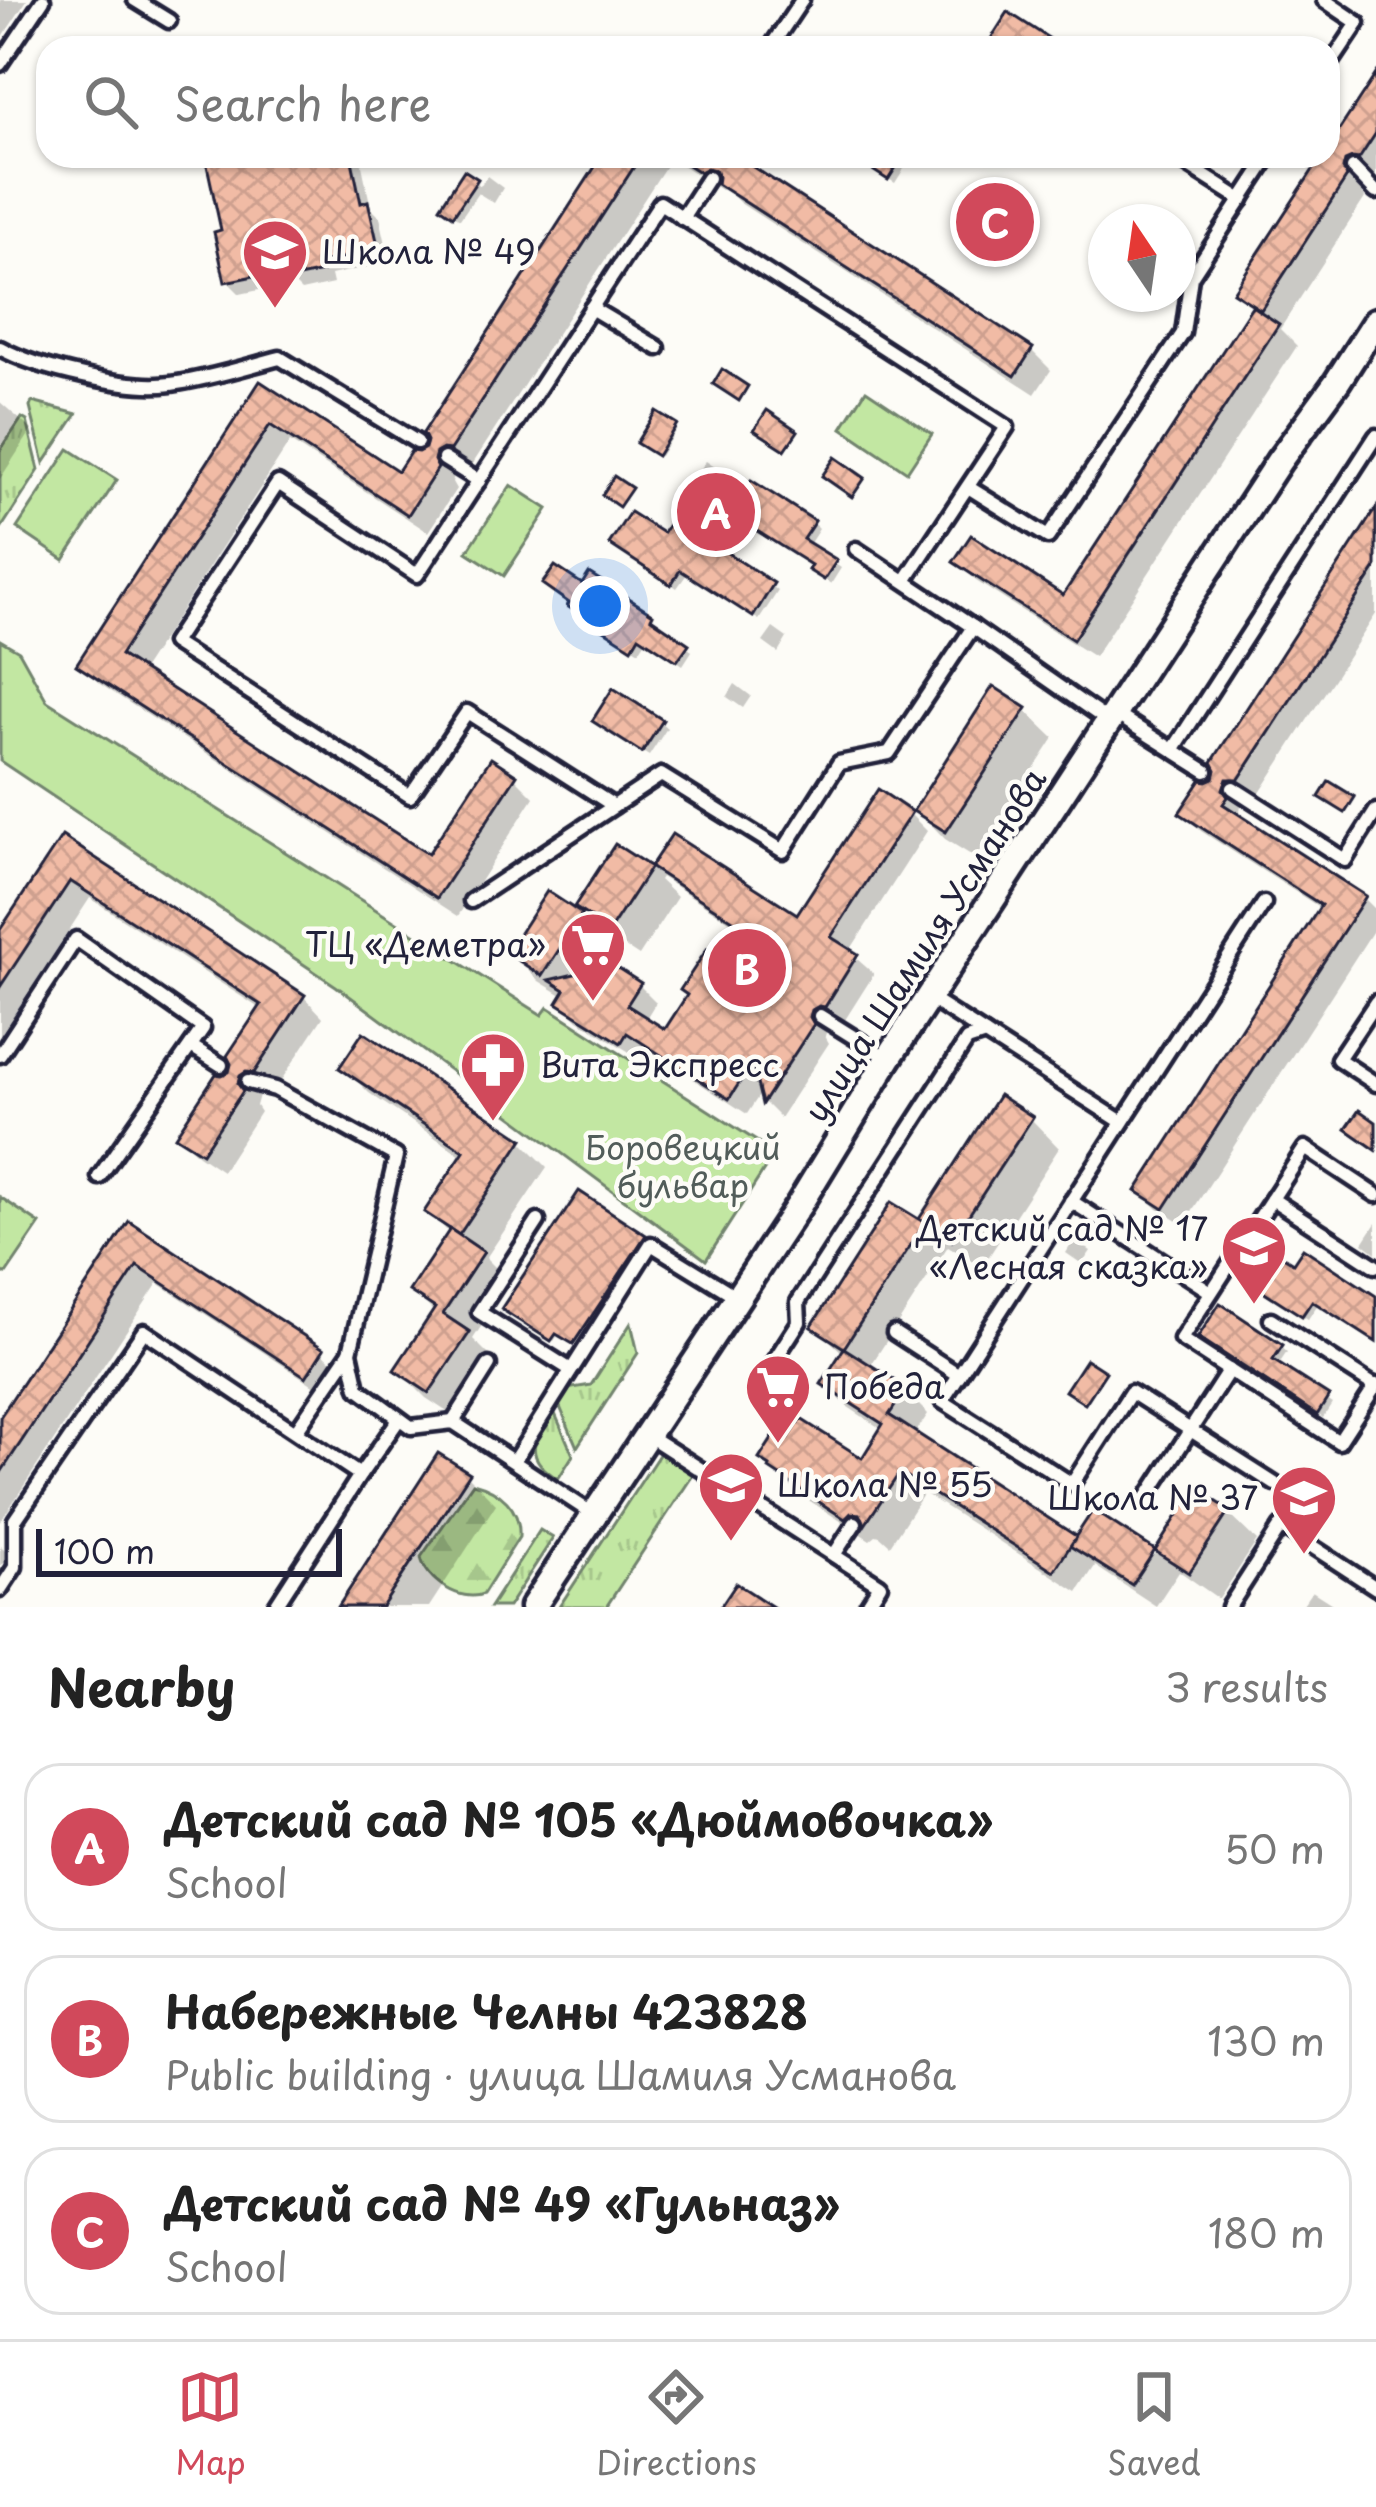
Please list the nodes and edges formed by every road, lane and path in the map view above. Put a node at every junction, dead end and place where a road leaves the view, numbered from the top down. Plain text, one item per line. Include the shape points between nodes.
1 (43, 0) edge
2 (135, 0) edge
3 (802, 0) edge
4 (1324, 0) edge
5 (169, 21) dead end
6 (778, 36) edge
7 (1340, 50) edge
8 (0, 64) edge
9 (1192, 168) edge
10 (1262, 168) edge
11 (1353, 168) dead end
12 (708, 178) dead end
13 (1376, 192) edge
14 (1242, 200) junction
15 (682, 218) junction
16 (591, 308) junction
17 (1376, 321) edge
18 (0, 348) edge
19 (658, 348) dead end
20 (1376, 436) edge
21 (417, 442) dead end
22 (444, 459) dead end
23 (478, 481) junction
24 (968, 487) junction
25 (856, 549) dead end
26 (905, 581) junction
27 (974, 626) junction
28 (1112, 717) junction
29 (1174, 750) junction
30 (1206, 771) dead end
31 (1233, 788) dead end
32 (614, 806) junction
33 (1376, 811) edge
34 (471, 901) dead end
35 (1264, 903) dead end
36 (928, 998) junction
37 (1376, 1002) edge
38 (820, 1016) dead end
39 (985, 1034) junction
40 (191, 1046) junction
41 (0, 1055) edge
42 (889, 1059) junction
43 (221, 1065) dead end
44 (248, 1082) dead end
45 (1376, 1084) edge
46 (1122, 1122) junction
47 (99, 1177) dead end
48 (1376, 1195) edge
49 (1272, 1198) junction
50 (1071, 1201) junction
51 (538, 1221) dead end
52 (1376, 1266) edge
53 (1211, 1292) junction
54 (737, 1298) junction
55 (1271, 1319) dead end
56 (894, 1333) dead end
57 (350, 1352) junction
58 (772, 1364) dead end
59 (489, 1365) dead end
60 (572, 1370) junction
61 (1228, 1370) junction
62 (959, 1375) junction
63 (1376, 1386) edge
64 (399, 1419) junction
65 (453, 1422) junction
66 (1190, 1430) junction
67 (296, 1431) junction
68 (646, 1433) junction
69 (514, 1461) junction
70 (360, 1475) junction
71 (1275, 1484) dead end
72 (1146, 1499) dead end
73 (593, 1514) junction
74 (855, 1523) dead end
75 (834, 1555) junction
76 (1374, 1583) edge
77 (0, 1590) edge
78 (275, 1607) edge
79 (533, 1607) edge
80 (866, 1607) edge
81 (1228, 1607) edge

1 - 8 lane
2 - 5 lane
3 - 6 lane
4 - 7 lane via 1358,22
9 - 14 lane
10 - 14 lane
11 - 13 lane
12 - 15 lane
14 - 24 lane via 1191,277 1184,333 1048,537
15 - 16 lane via 660,203
15 - 24 lane via 1007,427
16 - 19 lane
16 - 23 lane
17 - 28 street, улица Шамиля Усманова
18 - 21 lane via 114,382 149,384 280,358
20 - 29 lane
22 - 23 lane
23 - 32 lane via 417,575 278,483 172,643 410,796 467,712
24 - 26 lane
25 - 26 lane
26 - 27 lane
27 - 28 lane
27 - 32 lane via 889,753 839,763 784,851 661,775
28 - 29 lane
28 - 36 street, улица Шамиля Усманова
29 - 30 lane
31 - 33 lane via 1345,860
32 - 34 lane
35 - 46 lane
36 - 39 lane
36 - 42 street, улица Шамиля Усманова
37 - 45 lane via 1338,1059
38 - 42 lane
39 - 46 lane
39 - 58 lane via 968,1040 927,1102 798,1302 799,1322
40 - 41 lane via 203,1028 76,939
40 - 43 lane
40 - 47 lane
42 - 54 street, улица Шамиля Усманова
44 - 57 lane via 397,1156
46 - 50 lane
48 - 49 lane via 1305,1148
49 - 52 lane
49 - 53 lane
50 - 53 lane
50 - 62 lane
51 - 60 lane via 479,1312
53 - 61 lane via 1180,1339
54 - 60 lane via 651,1244
54 - 68 street, улица Шамиля Усманова
55 - 63 lane
56 - 62 lane
57 - 64 lane via 358,1388
57 - 67 lane
59 - 65 lane
60 - 69 lane
61 - 63 lane via 1339,1442
61 - 66 lane
62 - 66 lane via 942,1401 1072,1484 1131,1392
64 - 65 lane via 411,1427
64 - 70 lane
65 - 69 lane
66 - 71 lane
66 - 72 lane
67 - 70 lane
67 - 77 lane via 144,1331 15,1520 15,1568
68 - 73 street, улица Шамиля Усманова
68 - 75 lane
69 - 73 lane
70 - 78 lane
73 - 79 street, улица Шамиля Усманова
74 - 75 lane
75 - 80 lane via 880,1585
76 - 81 lane via 1281,1526

